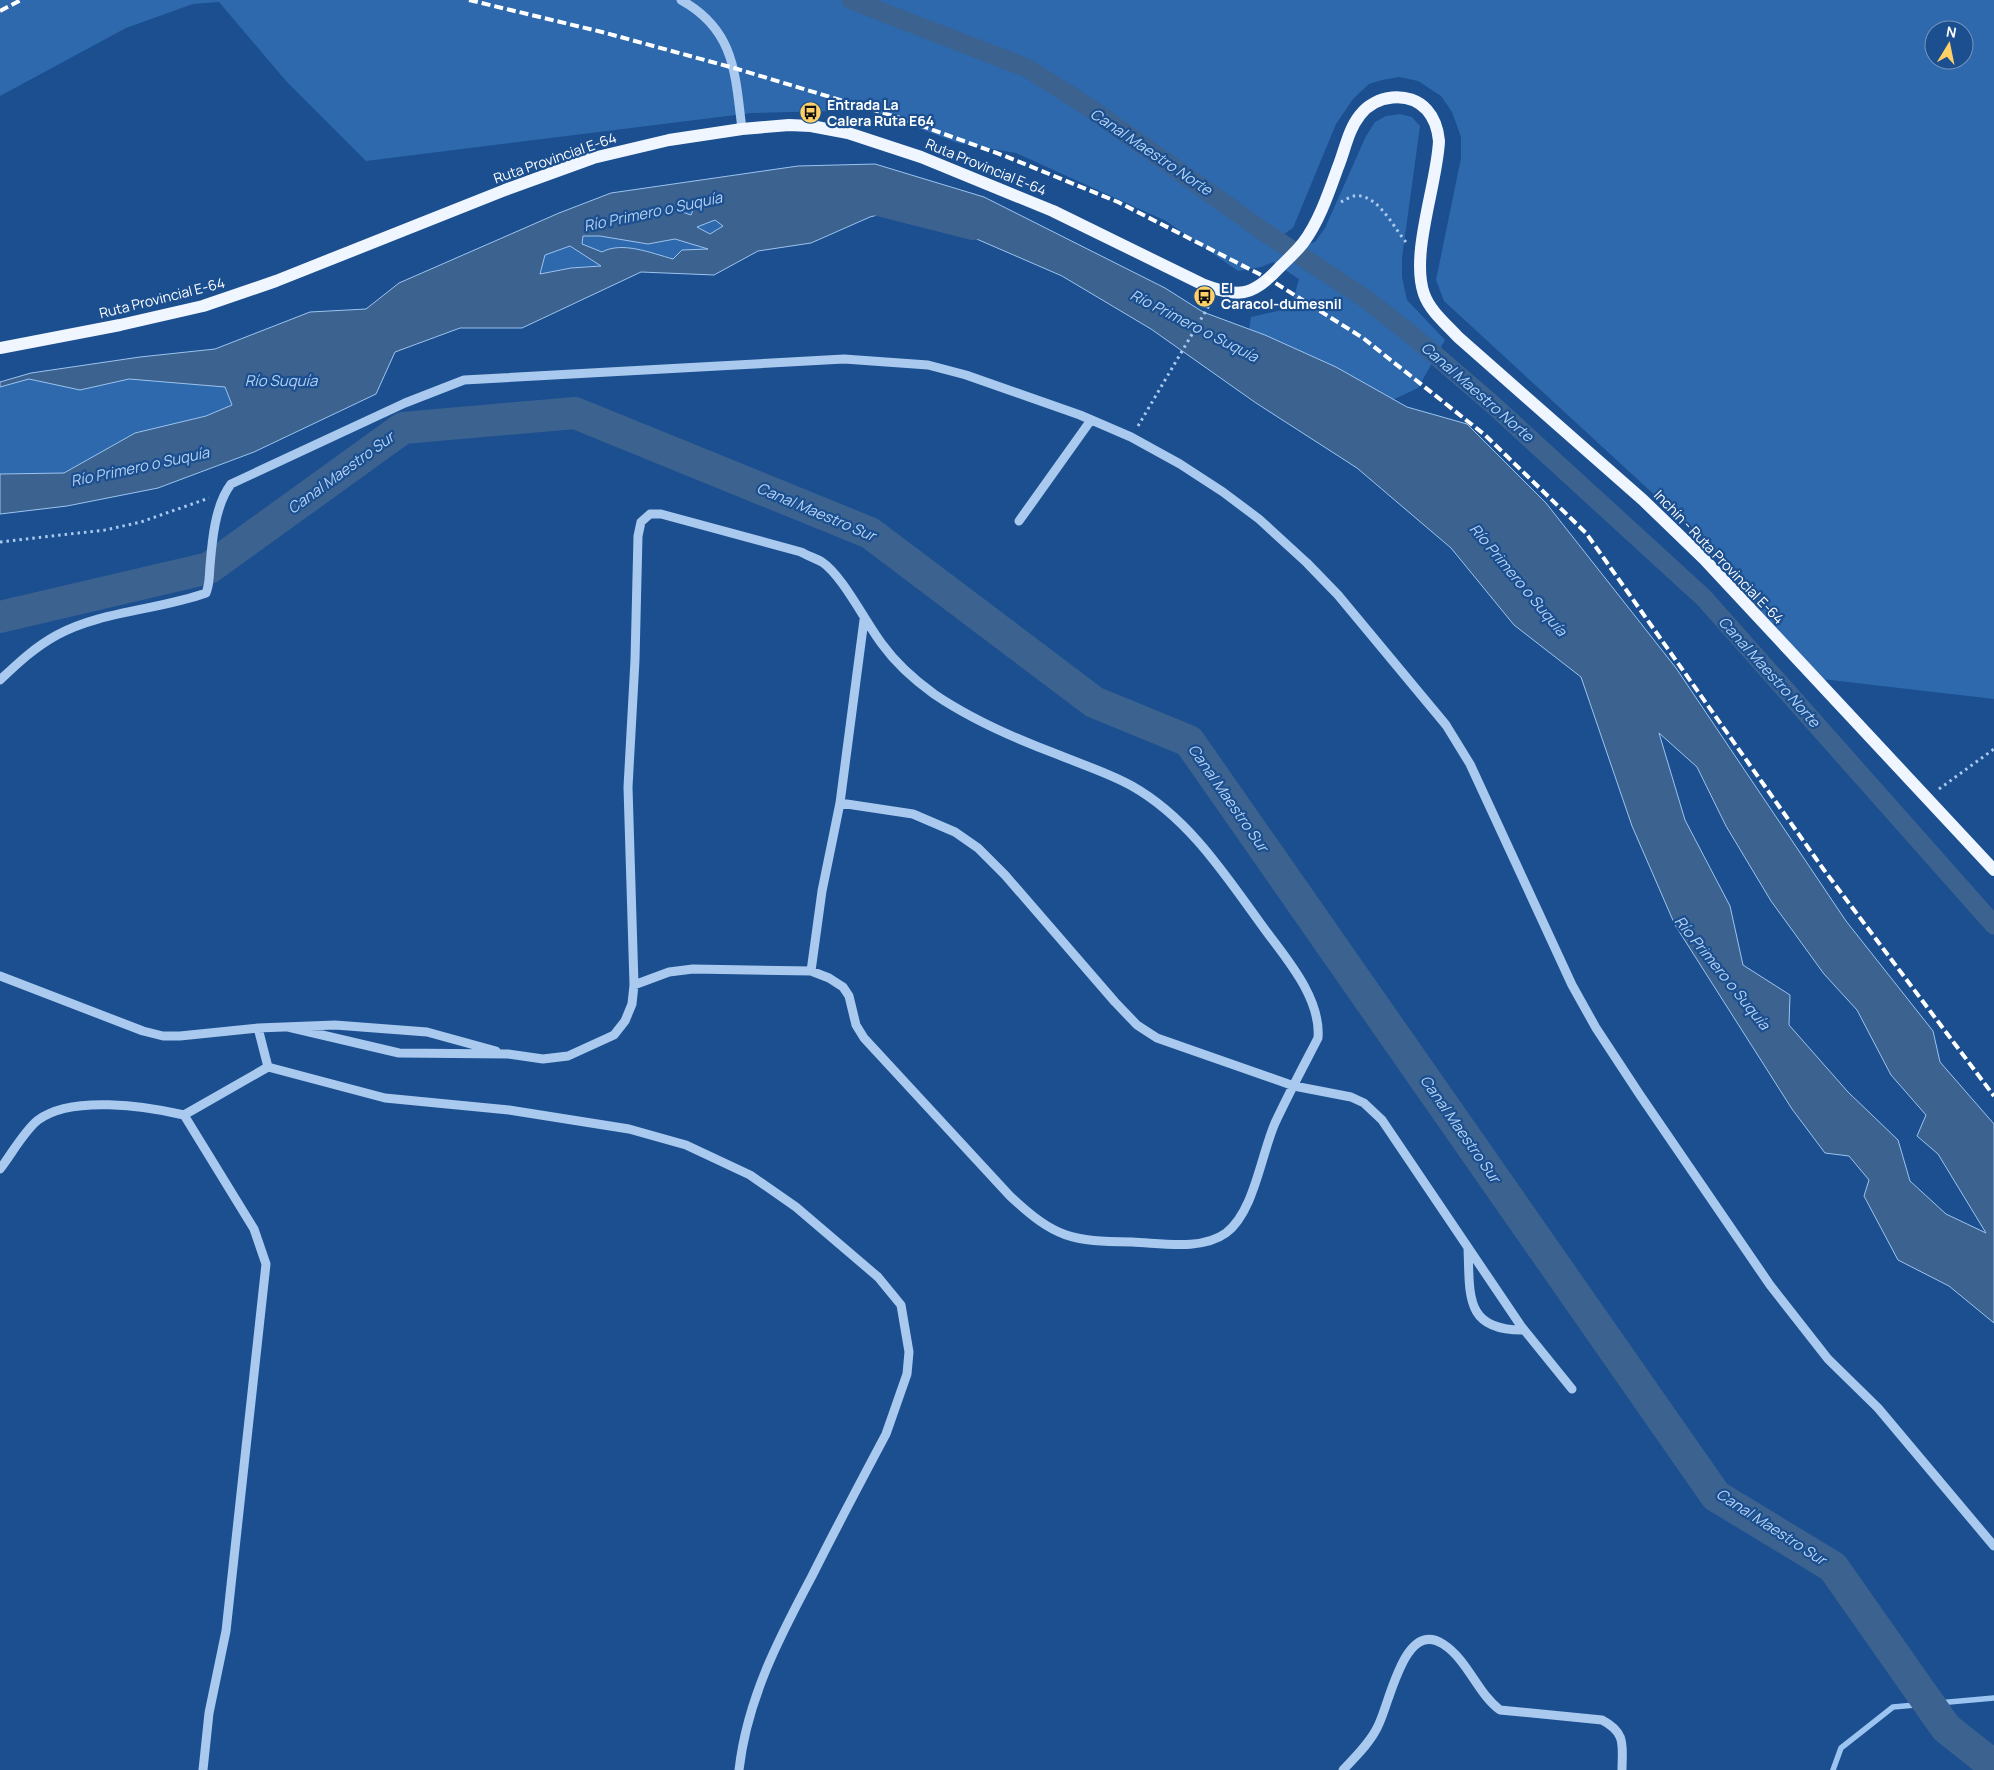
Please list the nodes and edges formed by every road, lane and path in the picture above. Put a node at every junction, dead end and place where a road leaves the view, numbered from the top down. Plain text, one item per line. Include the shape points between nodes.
1 (681, 0) edge
2 (742, 129) junction
3 (1320, 210) junction
4 (1422, 253) junction
5 (1421, 275) joint
6 (1208, 309) dead end
7 (0, 348) edge
8 (1091, 420) junction
9 (1131, 437) junction
10 (225, 492) junction
11 (1019, 521) dead end
12 (0, 542) edge
13 (864, 620) junction
14 (0, 680) edge
15 (1994, 750) edge
16 (1926, 798) junction
17 (840, 802) junction
18 (1994, 870) edge
19 (810, 971) junction
20 (0, 976) edge
21 (634, 985) junction
22 (288, 1027) junction
23 (258, 1028) junction
24 (508, 1054) junction
25 (268, 1067) junction
26 (1294, 1086) junction
27 (184, 1115) junction
28 (3, 1159) edge
29 (0, 1169) edge
30 (1468, 1248) junction
31 (1524, 1330) junction
32 (1572, 1389) dead end
33 (1994, 1546) edge
34 (203, 1770) edge
35 (738, 1770) edge
36 (1343, 1770) edge
37 (1622, 1770) edge

1 - 2 street via 697,9 717,29 728,48 734,68
2 - 3 main road, Ruta Provincial E-64 via 811,126 869,138 1028,200 1227,293 1248,293 1269,279 1303,243
2 - 7 main road, Ruta Provincial E-64 via 669,140 593,158 276,281 203,306
3 - 4 path via 1352,196 1360,196 1386,215 1408,243
3 - 4 main road, Ruta Provincial E-64 via 1350,133 1369,105 1394,97 1418,102 1432,117 1439,141
4 - 5 main road, Ruta Provincial E-64
5 - 16 main road, Inchín - Ruta Provincial E-64 via 1428,301 1453,332 1643,500 1704,559
6 - 9 path
8 - 9 street
8 - 10 street via 966,375 898,361 844,359 464,380 231,484
8 - 11 street
9 - 33 street via 1180,464 1259,519 1338,595 1446,725 1470,764 1572,986 1640,1095 1770,1285 1828,1359 1878,1408
10 - 12 path via 141,522 105,530
10 - 14 street via 215,528 210,583 206,593 92,622 59,634 37,647
13 - 17 street
13 - 21 street via 836,576 823,563 801,552 661,514 650,514 641,522 628,787
13 - 26 street via 884,646 933,693 966,714 1028,744 1132,786 1184,826 1284,956 1315,1009 1319,1023 1318,1038
15 - 16 path
16 - 18 main road, Inchín - Ruta Provincial E-64
17 - 19 street
17 - 26 street via 913,814 955,832 978,848 1006,875 1137,1025 1182,1048
19 - 21 street via 693,969 669,972
19 - 26 street via 843,987 864,1038 1010,1196 1050,1230 1070,1238 1092,1242 1193,1244 1213,1240 1226,1233 1245,1209 1266,1147
20 - 23 street via 163,1036
21 - 24 street via 632,1004 614,1035 568,1056 543,1059
22 - 23 street
22 - 24 street via 400,1053
22 - 24 street via 335,1025 426,1032
23 - 25 street
25 - 27 street
25 - 35 street via 385,1098 509,1110 629,1129 686,1145 750,1175 796,1207 878,1276 901,1305 909,1352 907,1374 899,1400 886,1434 773,1651 750,1712
26 - 30 street via 1351,1097 1376,1112
27 - 28 street via 154,1108 114,1105 52,1111 36,1121
27 - 34 street via 254,1229 266,1264 226,1631 209,1713
28 - 29 street
30 - 31 street
30 - 31 street via 1470,1292 1481,1318 1503,1330
31 - 32 street
36 - 37 street via 1378,1728 1408,1651 1418,1641 1428,1639 1442,1643 1454,1653 1490,1702 1500,1710 1602,1720 1613,1726 1622,1741

